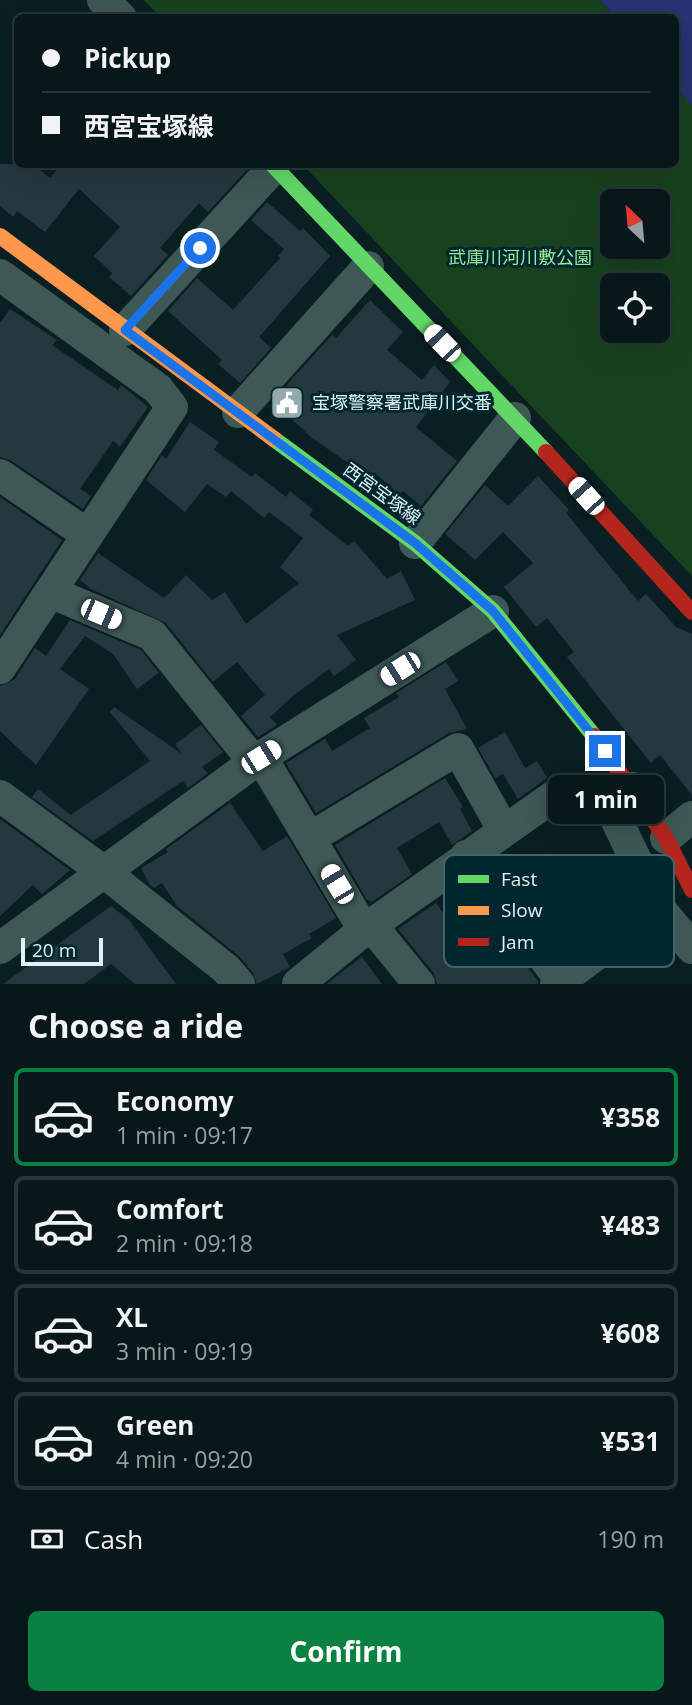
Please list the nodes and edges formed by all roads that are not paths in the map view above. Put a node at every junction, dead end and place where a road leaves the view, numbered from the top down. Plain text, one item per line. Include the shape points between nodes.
1 (103, 0) edge
2 (117, 14) edge
3 (271, 168) edge
4 (275, 168) edge
5 (0, 236) edge
6 (368, 267) junction
7 (0, 275) edge
8 (125, 330) junction
9 (238, 412) junction
10 (515, 418) junction
11 (0, 475) edge
12 (88, 535) junction
13 (415, 543) junction
14 (50, 592) junction
15 (493, 611) junction
16 (692, 612) edge
17 (0, 668) edge
18 (258, 760) junction
19 (618, 789) junction
20 (0, 796) edge
21 (692, 817) edge
22 (504, 831) junction
23 (310, 838) junction
24 (666, 838) junction
25 (468, 855) edge
26 (641, 855) edge
27 (104, 872) junction
28 (444, 872) edge
29 (692, 890) edge
30 (674, 926) edge
31 (368, 927) junction
32 (0, 948) edge
33 (692, 948) edge
34 (547, 967) edge
35 (578, 967) edge
36 (558, 982) edge
37 (239, 984) edge
38 (298, 984) edge
39 (419, 984) edge

1 - 2 street
3 - 8 street
4 - 6 main road
5 - 8 main road, 西宮宝塚線
6 - 9 street
6 - 10 main road
7 - 12 street via 158,389 172,407
8 - 9 main road, 西宮宝塚線
9 - 13 main road, 西宮宝塚線
10 - 13 street
10 - 16 main road
11 - 12 street
12 - 14 street
13 - 15 main road, 西宮宝塚線
14 - 17 street
14 - 18 street via 152,635
15 - 18 street
15 - 19 main road, 西宮宝塚線 via 563,695
18 - 23 street
18 - 27 street
19 - 22 street via 556,794
19 - 24 main road, 西宮宝塚線
19 - 26 street
20 - 27 street
21 - 24 street
22 - 23 street via 458,749
22 - 25 street
23 - 31 street
24 - 29 main road, 西宮宝塚線
27 - 32 street
27 - 37 street
28 - 31 street
30 - 33 street
31 - 38 street
31 - 39 street
34 - 36 street
35 - 36 street

